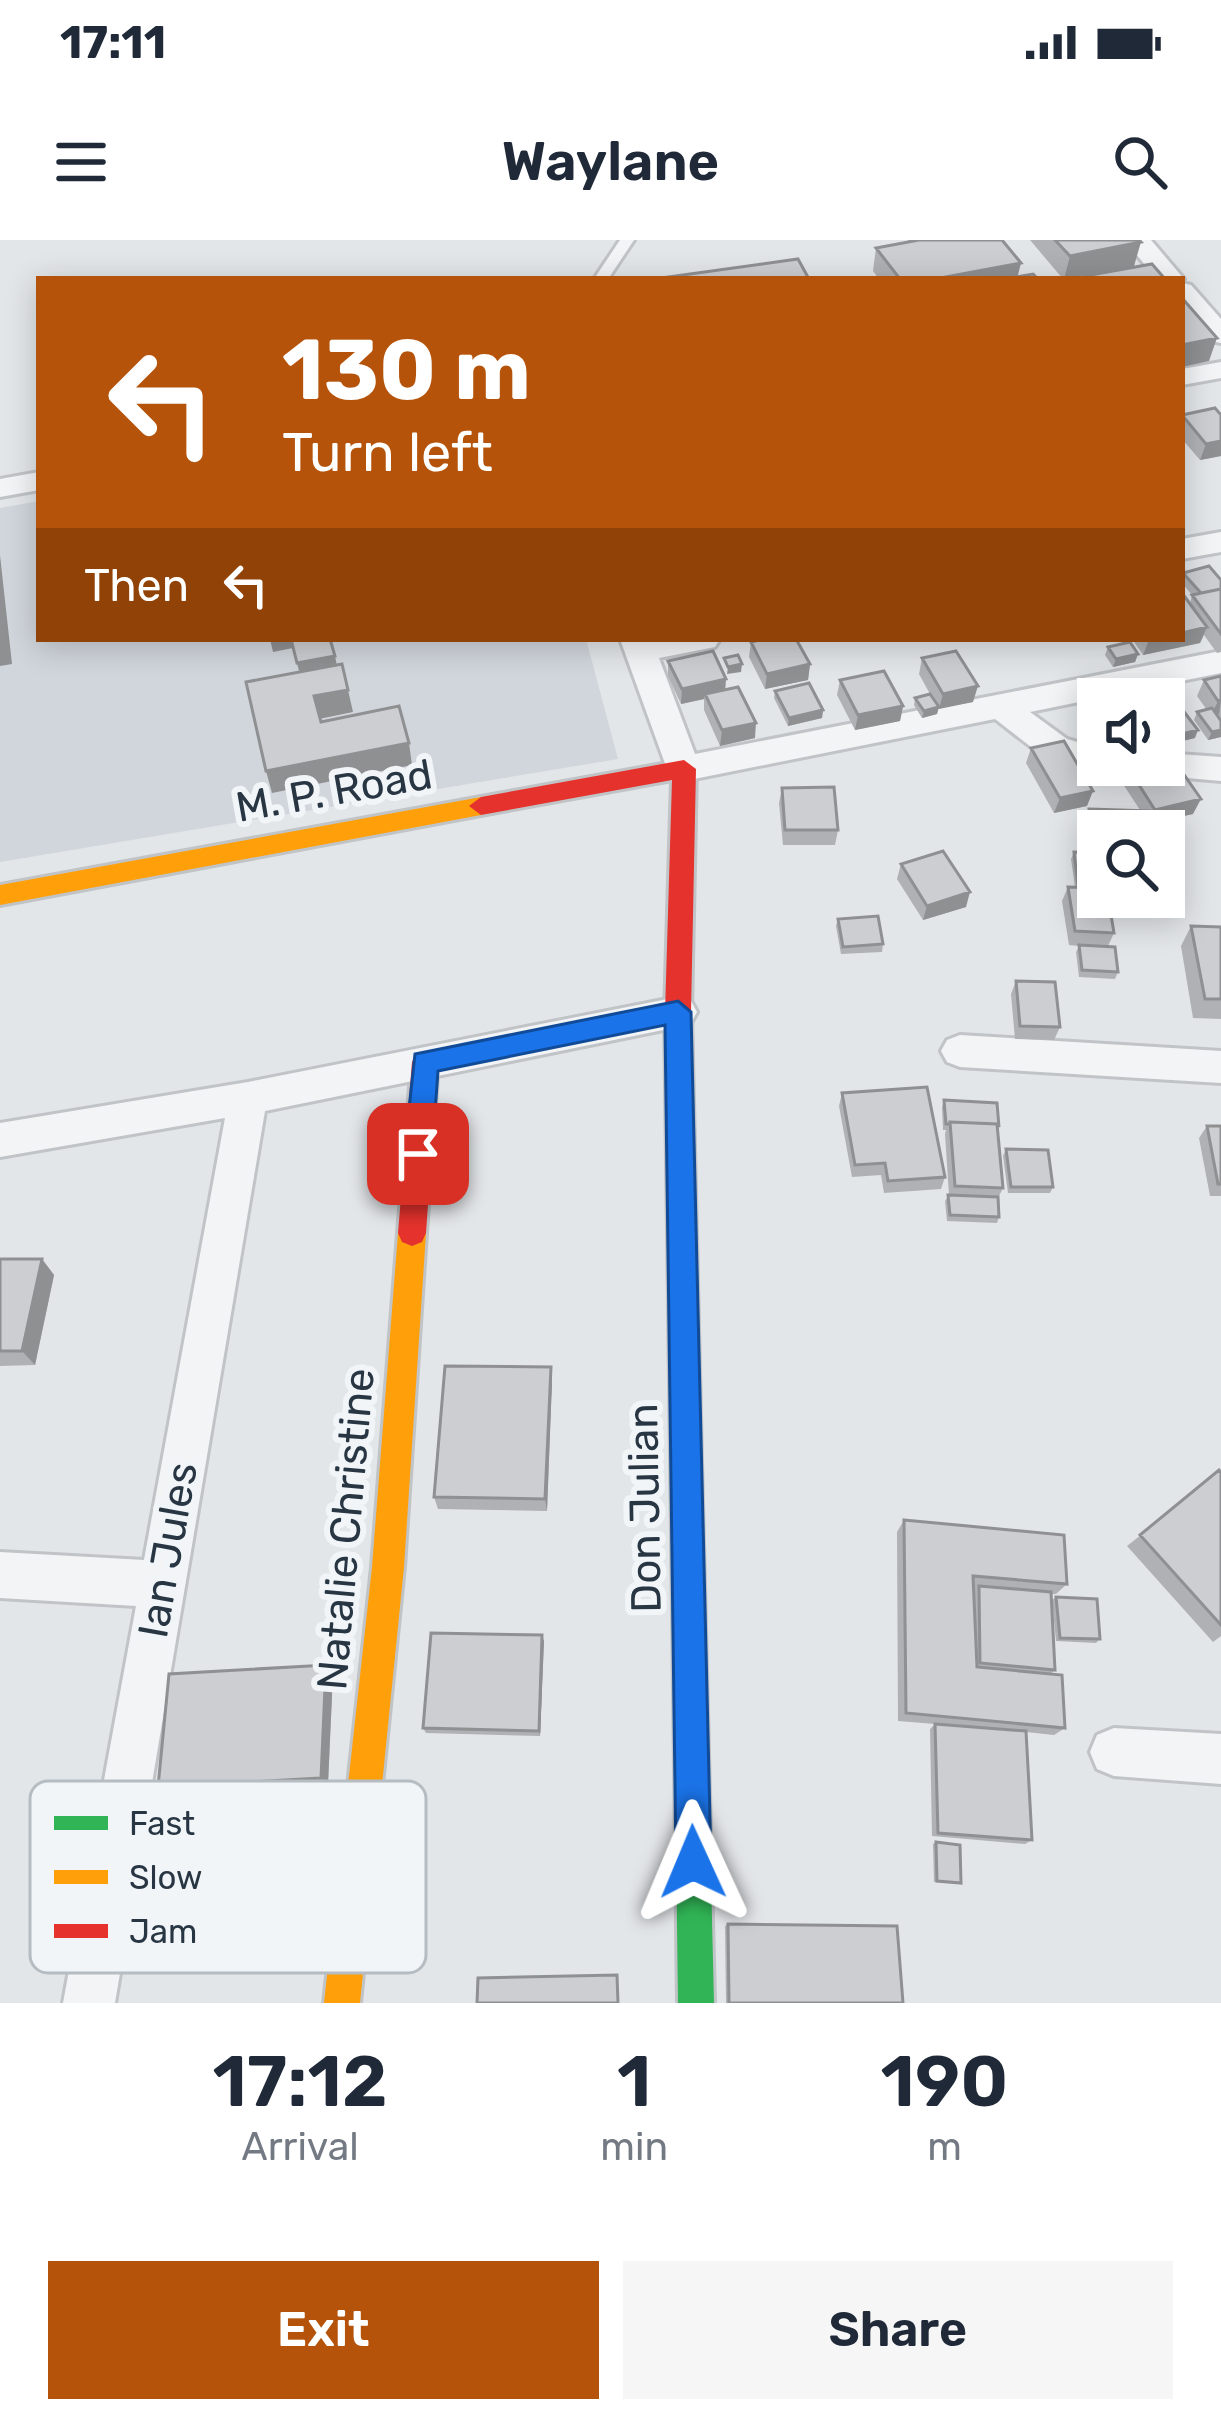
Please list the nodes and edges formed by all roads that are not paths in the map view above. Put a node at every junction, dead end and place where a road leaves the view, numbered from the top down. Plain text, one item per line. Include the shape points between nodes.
1 (627, 240) edge
2 (1137, 240) edge
3 (603, 276) edge
4 (1169, 276) edge
5 (1185, 294) edge
6 (1221, 335) edge
7 (1221, 370) edge
8 (1185, 376) edge
9 (36, 482) edge
10 (0, 488) edge
11 (1221, 542) edge
12 (1185, 548) edge
13 (671, 642) edge
14 (638, 645) edge
15 (1221, 662) edge
16 (999, 705) junction
17 (1077, 754) edge
18 (684, 769) junction
19 (0, 895) edge
20 (678, 1012) junction
21 (960, 1051) dead end
22 (425, 1062) junction
23 (1221, 1067) edge
24 (248, 1098) junction
25 (0, 1140) edge
26 (0, 1575) edge
27 (163, 1584) junction
28 (1114, 1752) dead end
29 (1221, 1760) edge
30 (128, 1781) edge
31 (365, 1781) edge
32 (94, 1973) edge
33 (345, 1973) edge
34 (89, 2003) edge
35 (342, 2003) edge
36 (696, 2003) edge

1 - 3 lane
2 - 4 street
5 - 6 street
7 - 8 street
9 - 10 street
11 - 12 street
13 - 14 street
14 - 18 street
15 - 16 street
16 - 17 street via 1056,748
16 - 18 street
18 - 19 street, M. P. Road
18 - 20 street, Don Julian
20 - 22 street
20 - 36 street, Don Julian
21 - 23 street
22 - 24 street
22 - 31 street, Natalie Christine
24 - 25 street
24 - 27 street, Ian Jules
26 - 27 street
27 - 30 street, Ian Jules
28 - 29 street
32 - 34 street, Ian Jules
33 - 35 street, Natalie Christine

